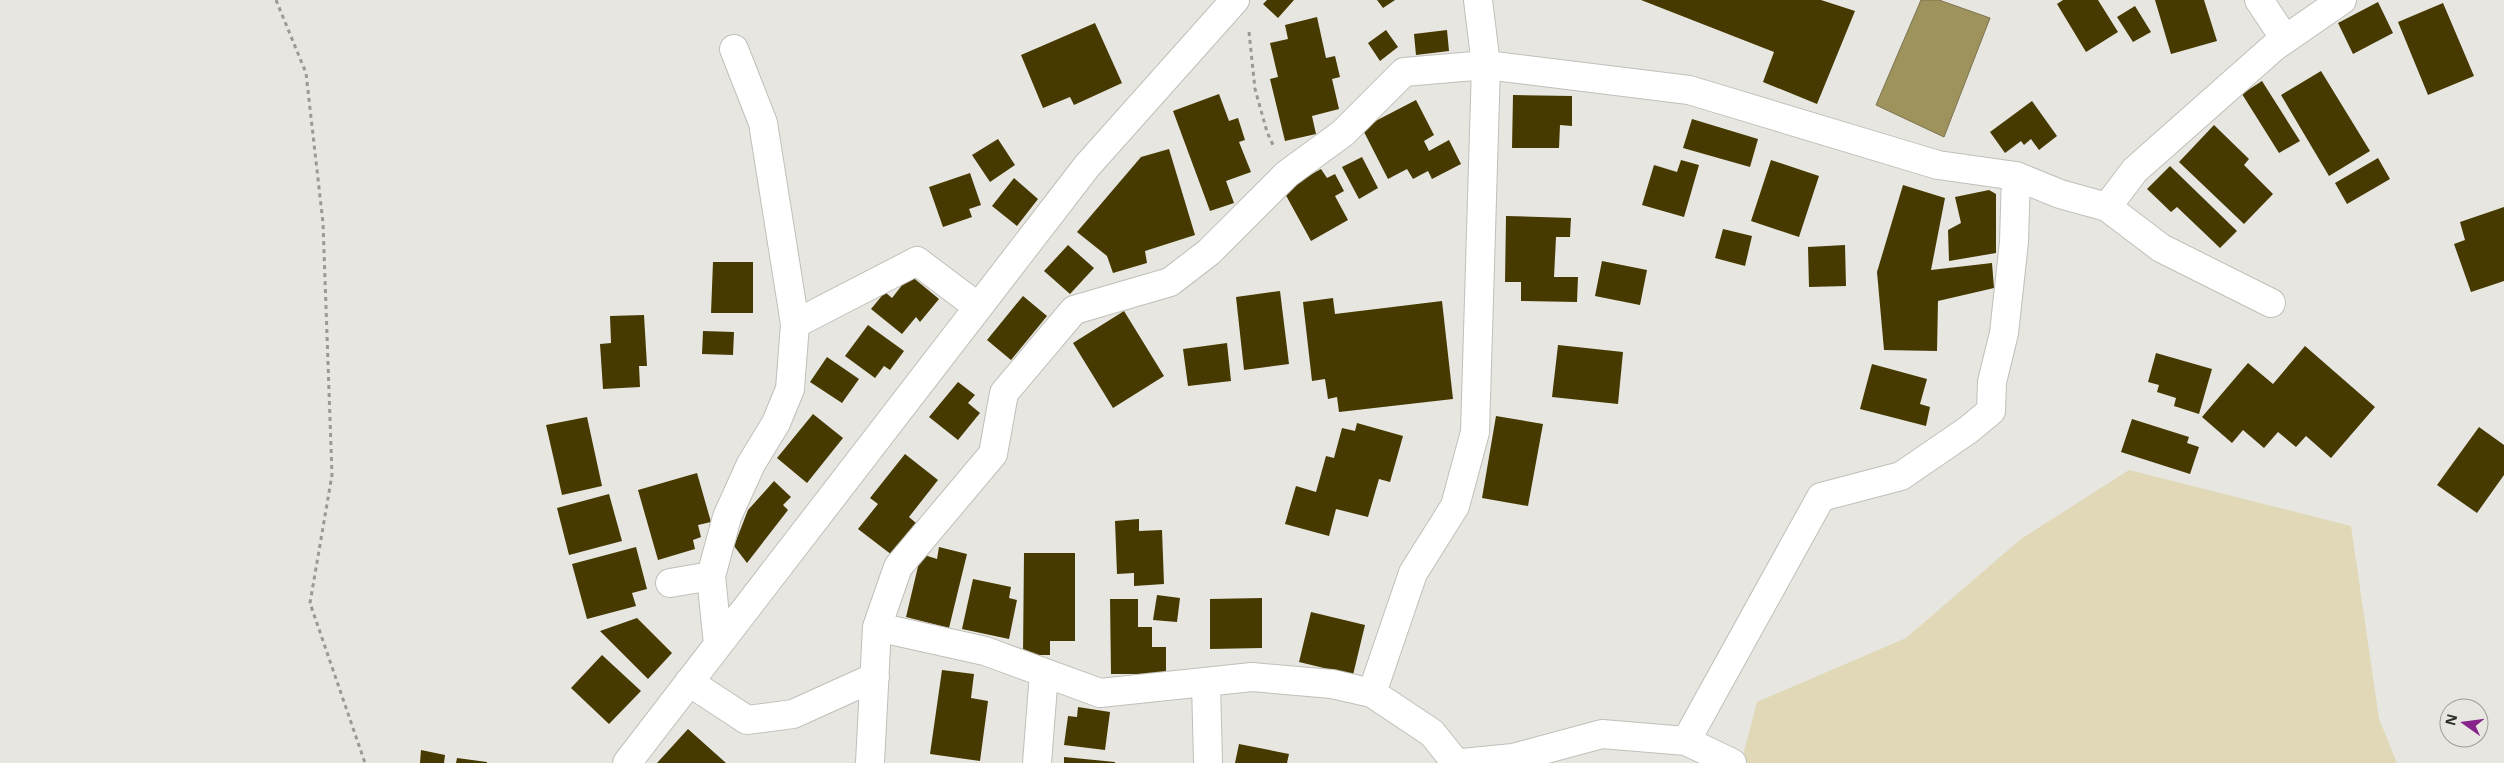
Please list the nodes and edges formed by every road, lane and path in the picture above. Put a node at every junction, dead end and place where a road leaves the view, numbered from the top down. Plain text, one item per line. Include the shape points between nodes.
1 (276, 0) edge
2 (1478, 0) edge
3 (2260, 0) edge
4 (2342, 0) edge
5 (1232, 4) edge
6 (2285, 39) junction
7 (734, 49) dead end
8 (1486, 64) junction
9 (1287, 174) junction
10 (2016, 176) junction
11 (2107, 207) junction
12 (2271, 303) dead end
13 (978, 307) junction
14 (795, 324) junction
15 (711, 576) junction
16 (670, 583) dead end
17 (877, 627) junction
18 (718, 645) junction
19 (1044, 674) junction
20 (875, 677) junction
21 (689, 682) junction
22 (1206, 682) junction
23 (1372, 693) junction
24 (1686, 741) junction
25 (365, 763) edge
26 (627, 763) edge
27 (870, 763) edge
28 (1037, 763) edge
29 (1208, 763) edge
30 (1456, 763) edge
31 (1462, 763) edge
32 (1732, 763) edge

1 - 25 path via 306,73 323,223 332,475 310,603
2 - 8 street
3 - 6 street
4 - 6 street
5 - 9 path via 1249,33 1255,89 1267,132
5 - 13 street via 1087,166
6 - 11 street via 2136,170
7 - 14 street via 763,123
8 - 9 street via 1404,72 1343,133
8 - 10 street via 1689,90 1938,164
8 - 23 street via 1475,432 1455,506 1413,573
9 - 17 street via 1209,252 1170,282 1074,310 1004,393 993,454 898,567
10 - 11 street via 2060,194
10 - 24 street via 2012,260 2004,333 1992,382 1991,411 1901,476 1821,497
11 - 12 street via 2161,248
13 - 14 street via 917,261
13 - 18 street
14 - 15 street via 790,389 727,517
15 - 16 street
15 - 18 street
17 - 19 street via 985,651
17 - 20 street
18 - 21 street
19 - 22 street via 1100,693
19 - 28 street
20 - 21 street via 793,714 747,720
20 - 27 street
21 - 26 street
22 - 23 street via 1252,677 1332,684
22 - 29 street
23 - 30 street via 1432,733
24 - 31 street via 1602,734 1513,758
24 - 32 street

